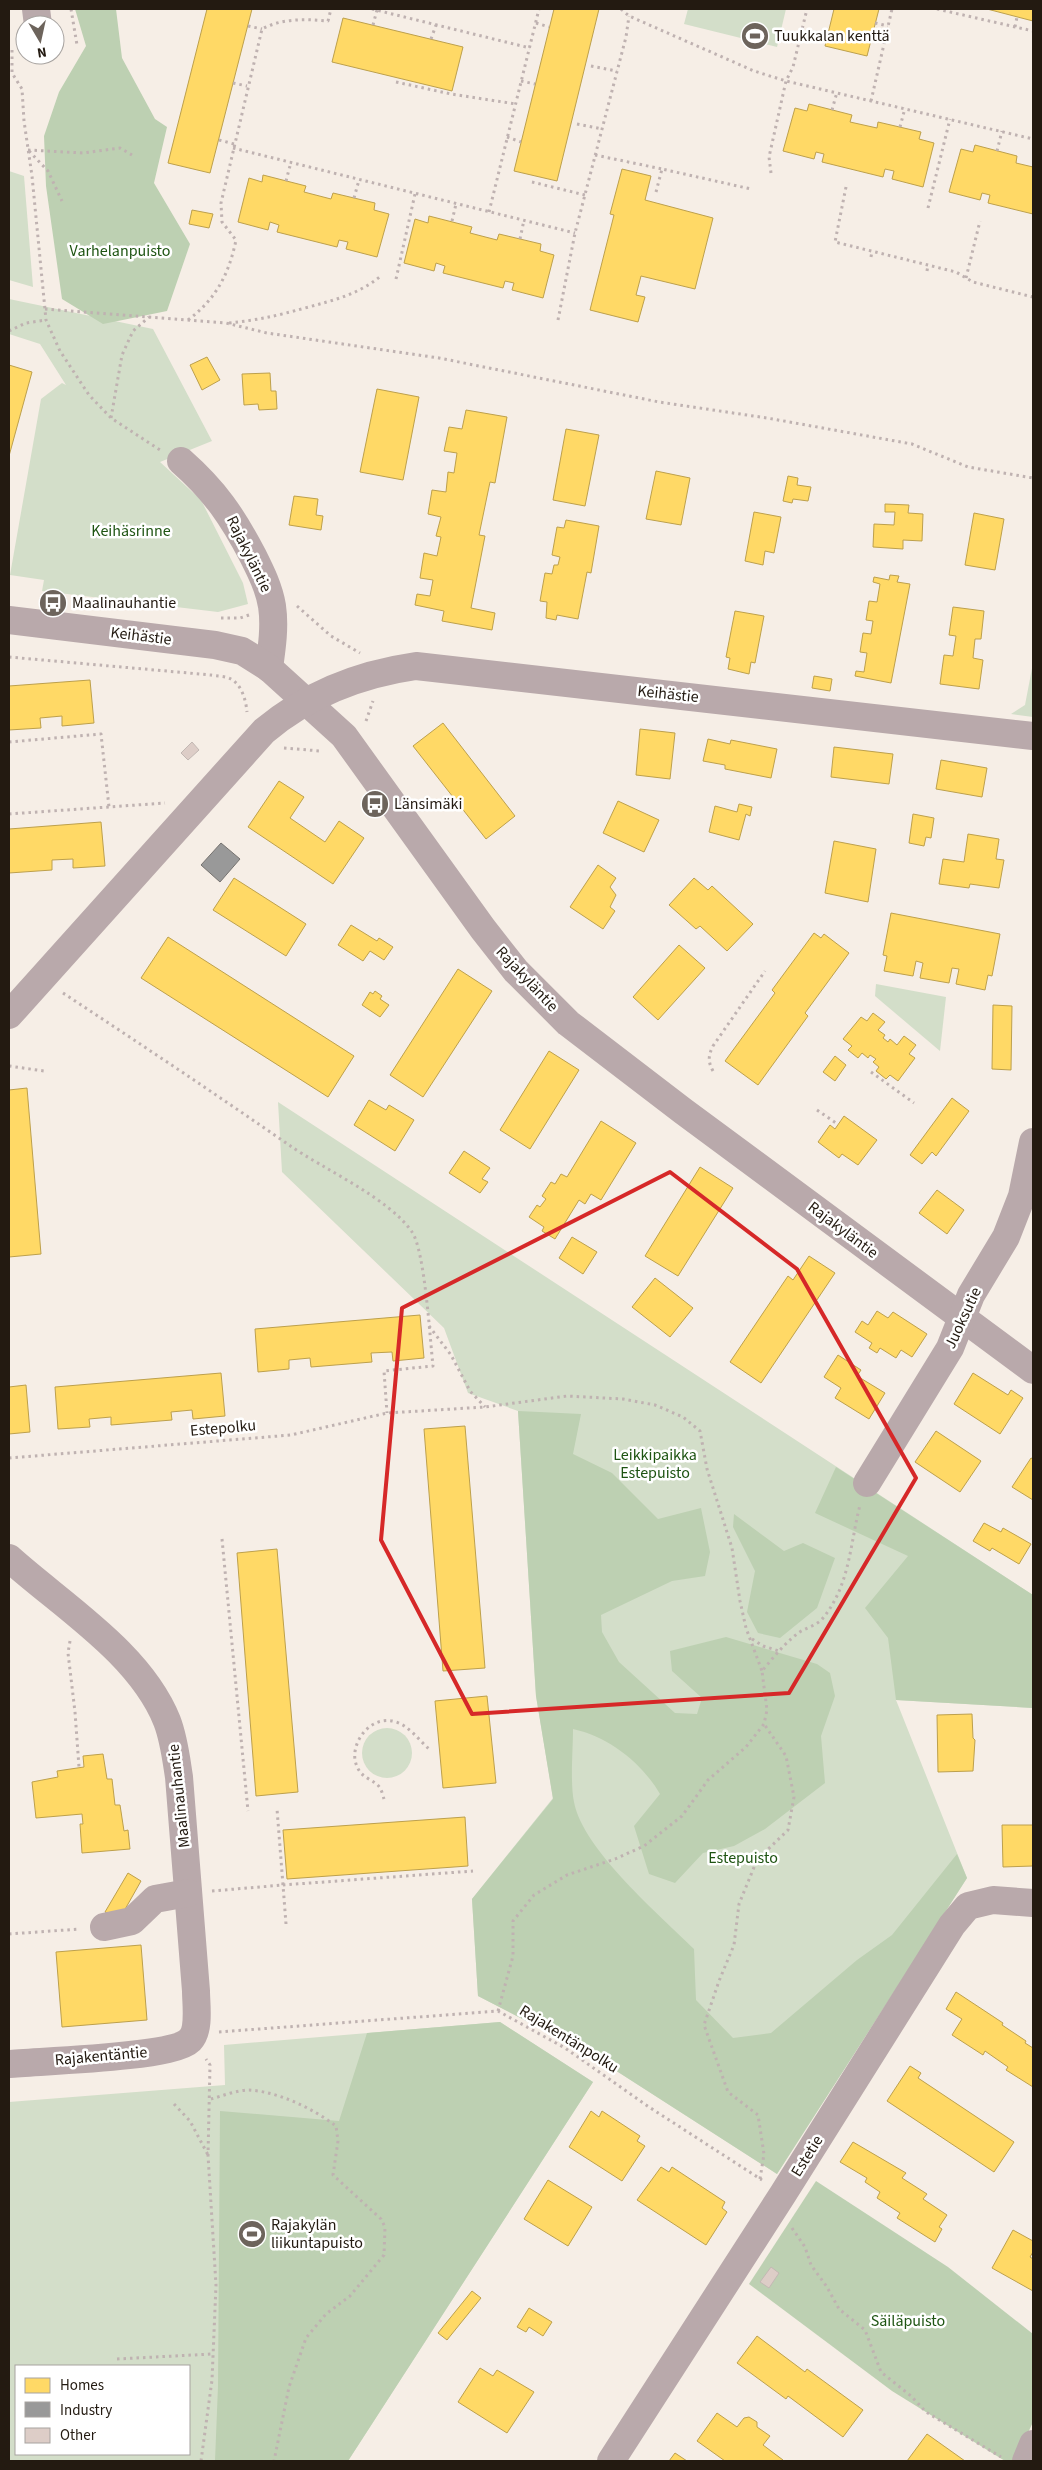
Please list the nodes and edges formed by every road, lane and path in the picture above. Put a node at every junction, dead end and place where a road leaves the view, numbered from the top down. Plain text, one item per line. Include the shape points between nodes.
1 (71, 9) edge
2 (331, 9) edge
3 (372, 9) edge
4 (539, 9) edge
5 (620, 9) edge
6 (807, 9) edge
7 (892, 9) edge
8 (937, 9) edge
9 (377, 10) junction
10 (629, 16) junction
11 (1017, 17) dead end
12 (536, 23) junction
13 (875, 23) dead end
14 (373, 25) dead end
15 (436, 25) junction
16 (248, 26) dead end
17 (888, 26) junction
18 (549, 27) dead end
19 (1015, 27) junction
20 (262, 30) junction
21 (1033, 31) edge
22 (431, 39) dead end
23 (77, 45) dead end
24 (530, 48) junction
25 (12, 50) dead end
26 (591, 66) dead end
27 (617, 72) junction
28 (521, 81) junction
29 (786, 81) junction
30 (396, 82) dead end
31 (233, 83) dead end
32 (535, 84) dead end
33 (247, 86) junction
34 (837, 92) junction
35 (871, 101) junction
36 (516, 104) junction
37 (905, 108) junction
38 (832, 110) dead end
39 (950, 119) junction
40 (577, 124) dead end
41 (900, 127) dead end
42 (602, 129) junction
43 (1002, 132) junction
44 (508, 137) junction
45 (1033, 139) edge
46 (219, 140) dead end
47 (521, 142) dead end
48 (233, 146) junction
49 (28, 150) junction
50 (998, 151) dead end
51 (132, 155) dead end
52 (595, 155) junction
53 (291, 162) junction
54 (662, 169) junction
55 (771, 173) dead end
56 (286, 180) dead end
57 (359, 180) junction
58 (532, 182) dead end
59 (846, 187) dead end
60 (750, 189) dead end
61 (656, 192) dead end
62 (415, 194) junction
63 (584, 195) junction
64 (354, 198) dead end
65 (62, 201) dead end
66 (456, 204) junction
67 (928, 208) dead end
68 (489, 212) junction
69 (524, 220) junction
70 (980, 221) dead end
71 (452, 222) dead end
72 (575, 233) junction
73 (520, 239) dead end
74 (872, 251) junction
75 (871, 257) dead end
76 (928, 265) junction
77 (927, 271) dead end
78 (382, 275) dead end
79 (396, 278) dead end
80 (966, 278) junction
81 (1033, 297) edge
82 (45, 309) junction
83 (149, 317) junction
84 (46, 320) junction
85 (188, 320) junction
86 (558, 320) dead end
87 (226, 323) junction
88 (9, 331) edge
89 (111, 418) junction
90 (181, 461) joint
91 (1033, 478) edge
92 (272, 607) junction
93 (220, 618) dead end
94 (9, 620) edge
95 (9, 657) edge
96 (270, 668) junction
97 (369, 675) junction
98 (308, 700) junction
99 (365, 723) dead end
100 (264, 731) junction
101 (1033, 736) edge
102 (9, 742) edge
103 (325, 752) dead end
104 (166, 803) dead end
105 (109, 807) junction
106 (9, 814) edge
107 (765, 971) dead end
108 (41, 979) junction
109 (9, 1015) edge
110 (9, 1066) edge
111 (44, 1071) dead end
112 (713, 1071) dead end
113 (872, 1072) dead end
114 (914, 1103) dead end
115 (817, 1110) dead end
116 (836, 1123) dead end
117 (1033, 1142) edge
118 (962, 1318) junction
119 (429, 1326) junction
120 (1033, 1370) edge
121 (485, 1407) junction
122 (387, 1413) junction
123 (9, 1458) edge
124 (867, 1483) joint
125 (222, 1539) dead end
126 (9, 1558) edge
127 (74, 1612) junction
128 (751, 1639) junction
129 (779, 1651) junction
130 (762, 1671) junction
131 (764, 1724) junction
132 (429, 1749) dead end
133 (79, 1768) dead end
134 (384, 1799) dead end
135 (277, 1808) dead end
136 (248, 1811) dead end
137 (473, 1871) dead end
138 (283, 1885) junction
139 (197, 1892) junction
140 (1033, 1903) edge
141 (286, 1924) dead end
142 (104, 1927) joint
143 (9, 1934) edge
144 (498, 2011) junction
145 (191, 2040) junction
146 (9, 2064) edge
147 (211, 2099) junction
148 (174, 2104) dead end
149 (208, 2155) junction
150 (760, 2179) junction
151 (778, 2202) junction
152 (212, 2354) junction
153 (117, 2359) dead end
154 (1033, 2444) edge
155 (1015, 2460) edge
156 (201, 2461) edge
157 (274, 2461) edge
158 (611, 2461) edge

1 - 23 path
2 - 20 path via 328,21 297,19 272,24
3 - 9 path
4 - 12 path
5 - 10 path
6 - 29 path via 793,67
7 - 17 path
8 - 19 path
9 - 14 path
9 - 15 path
10 - 27 path
10 - 29 path via 754,71
11 - 19 path
12 - 18 path
12 - 24 path
13 - 17 path
15 - 22 path
15 - 24 path
16 - 20 path
17 - 35 path
19 - 21 path
20 - 33 path
24 - 28 path
25 - 49 path via 12,73 22,89
26 - 27 path
27 - 42 path
28 - 32 path
28 - 36 path
29 - 34 path
29 - 55 path via 769,157
30 - 36 path
31 - 33 path
33 - 48 path
34 - 35 path
34 - 38 path
35 - 37 path
36 - 44 path
37 - 39 path
37 - 41 path
39 - 43 path
39 - 67 path
40 - 42 path
42 - 52 path
43 - 45 path
43 - 50 path
44 - 47 path
44 - 68 path
46 - 48 path
48 - 53 path
48 - 85 path via 221,204 222,222 236,240 232,262 214,298
49 - 51 path via 83,153 120,148
49 - 65 path via 48,171
49 - 82 path
52 - 54 path
52 - 63 path
53 - 56 path
53 - 57 path
54 - 60 path
54 - 61 path
57 - 62 path
57 - 64 path
58 - 63 path
59 - 74 path via 835,242
62 - 66 path
62 - 79 path
63 - 72 path
66 - 68 path
66 - 71 path
68 - 69 path
69 - 72 path
69 - 73 path
70 - 80 path
72 - 86 path
74 - 75 path
74 - 76 path
76 - 77 path
76 - 80 path
78 - 87 path via 367,287 342,299 265,320
80 - 81 path via 1001,291
82 - 83 path
82 - 84 path
83 - 85 path
83 - 89 path via 133,331 122,355
84 - 88 path via 26,323
84 - 89 path via 76,377
85 - 87 path
87 - 91 path via 268,334 439,358 659,402 912,444 968,467
89 - 90 path via 147,444
90 - 92 street, Rajakyläntie via 205,482 234,519 263,578
92 - 93 path via 240,618
92 - 96 street, Rajakyläntie
92 - 97 path via 294,603 331,636 362,654
94 - 96 street, Keihästie via 215,645 242,651
95 - 100 path via 231,679 241,690 247,716
96 - 98 street, Rajakyläntie
97 - 98 street, Keihästie
97 - 99 path via 373,702
97 - 101 street, Keihästie via 416,666
98 - 100 street
98 - 118 street, Rajakyläntie via 344,736 372,772 516,971 568,1023
100 - 103 path via 281,748
100 - 108 street
102 - 105 path via 101,734
104 - 105 path
105 - 106 path
107 - 112 path via 713,1046 709,1064
108 - 109 street
108 - 119 path via 399,1217 413,1233
110 - 111 path
113 - 114 path
115 - 116 path
117 - 118 street, Juoksutie via 1022,1196 1006,1237
118 - 120 street, Rajakyläntie
118 - 124 street, Juoksutie via 950,1348
119 - 121 path via 451,1355 470,1391
119 - 122 path via 433,1366 384,1371
121 - 122 path, Estepolku
121 - 128 path, Estepolku via 567,1396 613,1399 655,1405 689,1422 700,1432 707,1469 732,1548 740,1601
122 - 123 path, Estepolku via 291,1435
124 - 129 path via 846,1574 832,1605 822,1620 798,1633
125 - 136 path
126 - 127 street, Maalinauhantie
127 - 133 path via 68,1653
127 - 139 street, Maalinauhantie via 140,1677 167,1721 174,1742
128 - 129 path
128 - 130 path, Estepolku
129 - 130 path
130 - 131 path, Estepolku via 767,1710
131 - 144 path via 746,1747 708,1780 682,1816 644,1846 567,1875 534,1895 512,1921 513,1956
131 - 150 path via 786,1756 794,1797 788,1830 757,1860 739,1904 734,1945 704,2025 728,2092 758,2115 764,2154
132 - 134 path via 395,1721 373,1724 364,1731 355,1751 356,1762 360,1772 380,1786
135 - 138 path
137 - 138 path
138 - 139 path
138 - 141 path
139 - 142 street via 155,1900 132,1921
139 - 145 street, Maalinauhantie via 196,2021
140 - 151 street, Estetie via 993,1900 968,1906 952,1924
142 - 143 path
144 - 145 path, Rajakentänpolku via 219,2032
144 - 150 path, Rajakentänpolku via 565,2048
145 - 146 street, Rajakentäntie via 168,2049 147,2052
145 - 147 path via 210,2066
147 - 149 path
147 - 157 path via 248,2090 288,2099 336,2126 338,2141 333,2174 381,2219 385,2227 384,2255 350,2296 326,2314 306,2338 289,2387
148 - 149 path via 190,2121
149 - 152 path via 216,2285
150 - 151 path, Rajakentänpolku
151 - 155 path, Rajakentänpolku via 805,2247 811,2265 839,2309 865,2330 881,2372 926,2412
151 - 158 street, Estetie
152 - 153 path
152 - 156 path via 212,2380
154 - 155 street

